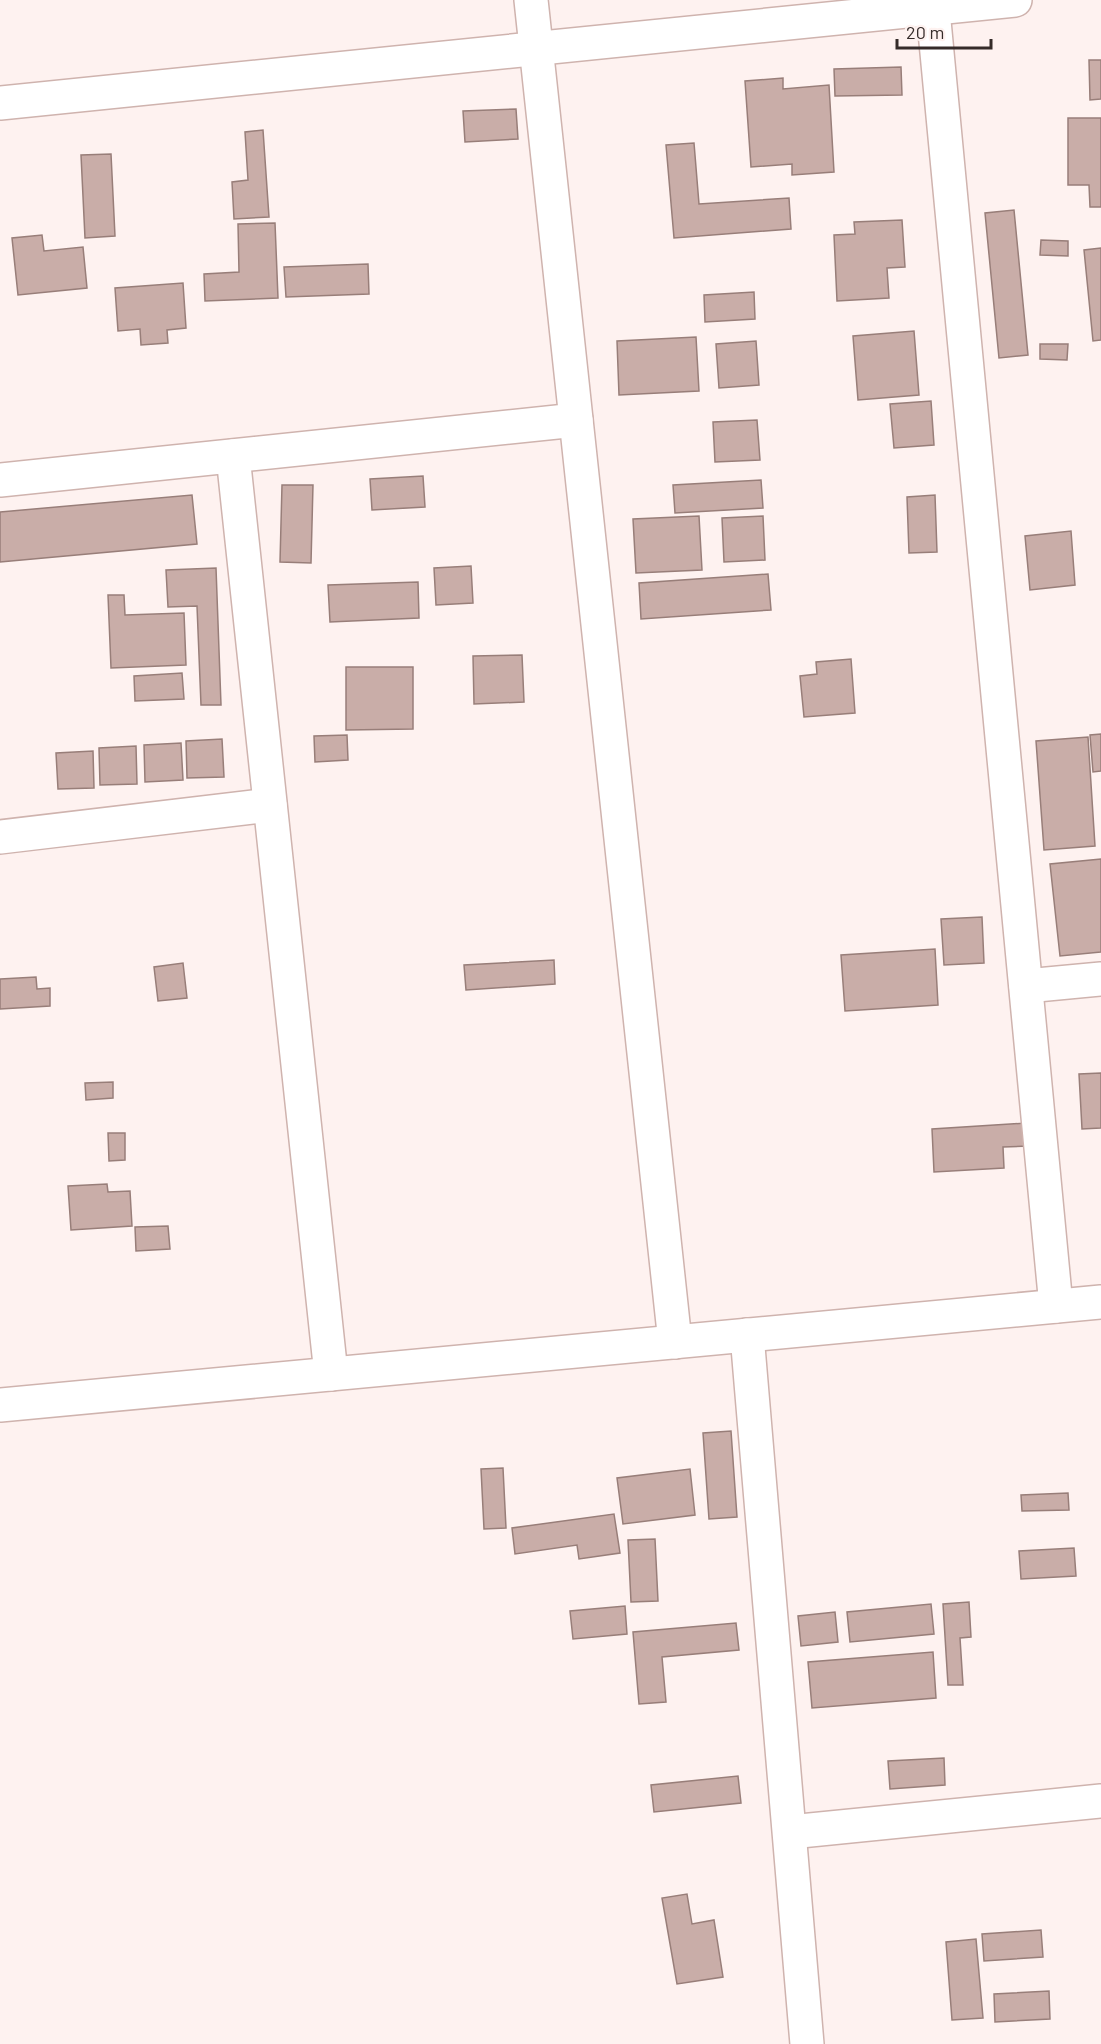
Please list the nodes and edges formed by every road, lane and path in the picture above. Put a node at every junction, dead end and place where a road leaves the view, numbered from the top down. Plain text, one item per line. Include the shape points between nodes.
1 (531, 0) edge
2 (1015, 0) edge
3 (933, 4) edge
4 (537, 49) junction
5 (0, 103) edge
6 (576, 420) junction
7 (233, 456) junction
8 (0, 480) edge
9 (270, 805) junction
10 (0, 837) edge
11 (1101, 979) edge
12 (1026, 986) junction
13 (1101, 1302) edge
14 (1056, 1306) junction
15 (747, 1335) junction
16 (675, 1342) junction
17 (331, 1374) junction
18 (0, 1405) edge
19 (1101, 1801) edge
20 (790, 1832) junction
21 (807, 2044) edge

1 - 4 street
2 - 3 street
3 - 4 street
3 - 12 street
4 - 5 street
4 - 6 street
6 - 7 street
6 - 16 street
7 - 8 street
7 - 9 street
9 - 10 street
9 - 17 street
11 - 12 street
12 - 14 street
13 - 14 street
14 - 15 street
15 - 16 street
15 - 20 street
16 - 17 street
17 - 18 street
19 - 20 street
20 - 21 street

